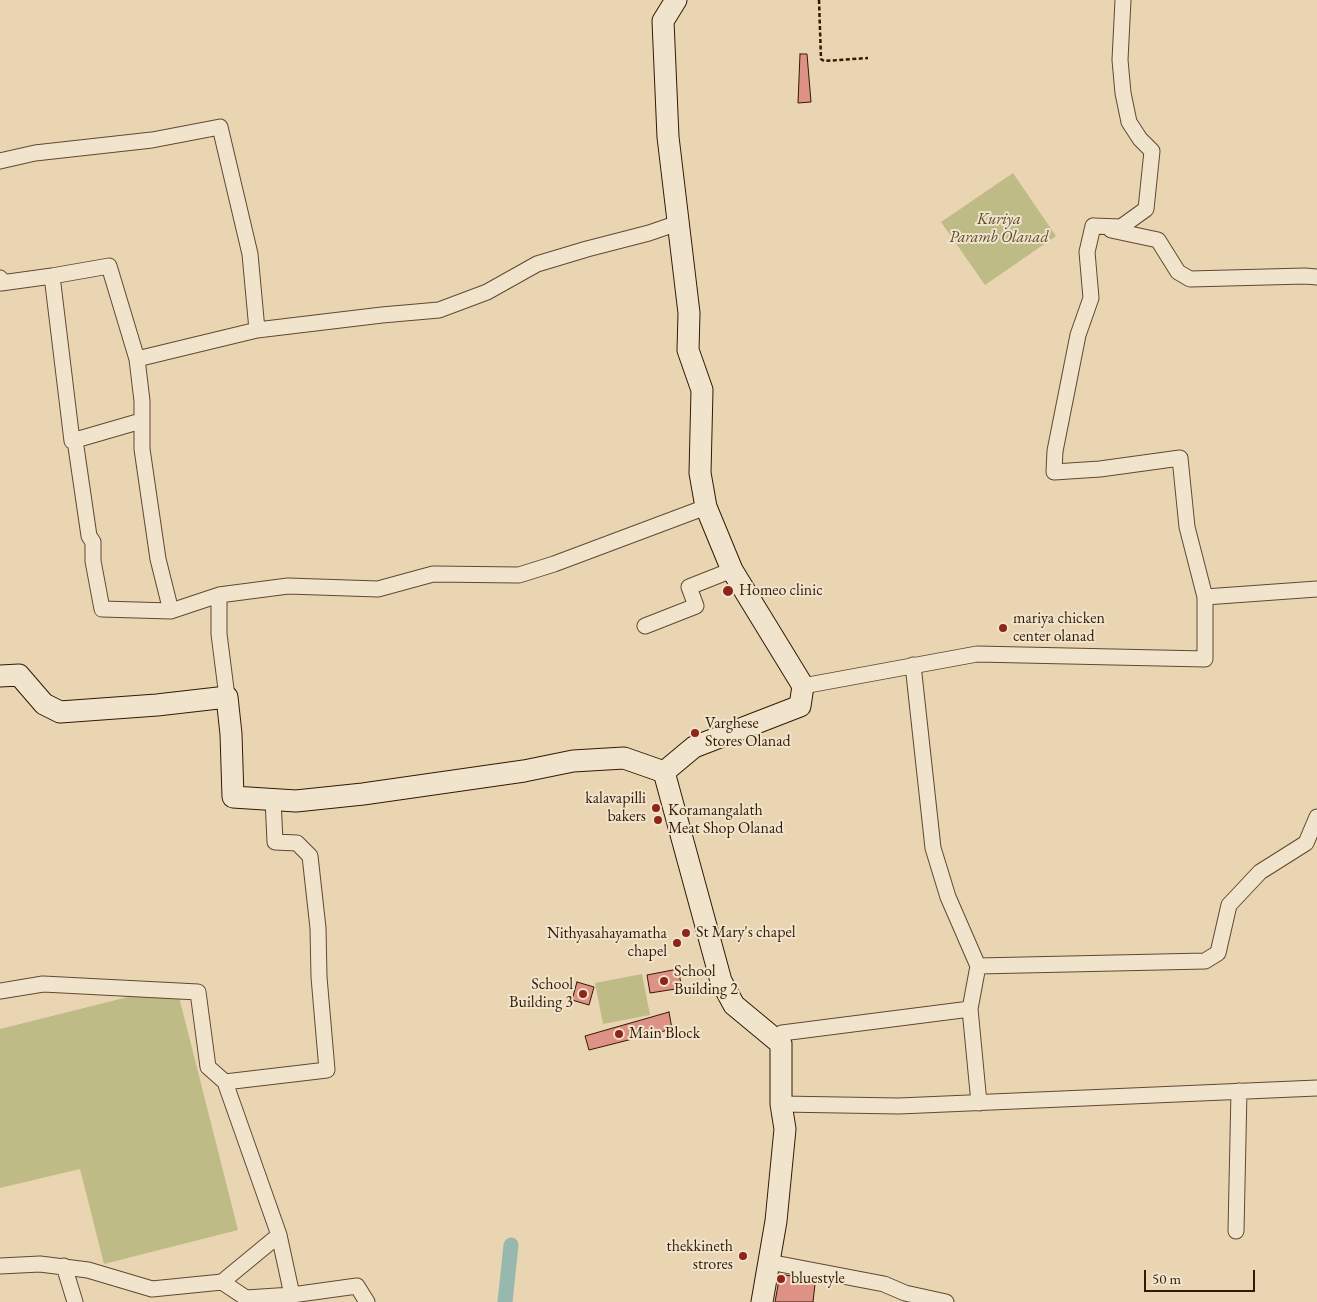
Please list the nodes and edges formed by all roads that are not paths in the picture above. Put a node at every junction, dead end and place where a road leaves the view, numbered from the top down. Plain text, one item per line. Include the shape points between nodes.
1 (676, 0) edge
2 (1123, 0) edge
3 (0, 161) edge
4 (678, 224) junction
5 (1093, 226) junction
6 (52, 276) junction
7 (1317, 277) edge
8 (0, 278) edge
9 (257, 330) junction
10 (137, 359) junction
11 (141, 420) junction
12 (75, 440) junction
13 (706, 506) junction
14 (732, 570) junction
15 (1317, 589) edge
16 (218, 595) junction
17 (1205, 597) junction
18 (171, 611) junction
19 (645, 626) dead end
20 (913, 665) junction
21 (0, 676) edge
22 (803, 686) junction
23 (227, 697) junction
24 (664, 772) junction
25 (273, 799) junction
26 (1317, 817) edge
27 (978, 966) junction
28 (0, 991) edge
29 (970, 1009) junction
30 (781, 1044) junction
31 (225, 1082) junction
32 (1317, 1088) edge
33 (1239, 1090) junction
34 (979, 1103) junction
35 (781, 1104) junction
36 (1236, 1231) dead end
37 (279, 1235) junction
38 (769, 1262) junction
39 (0, 1266) edge
40 (64, 1266) junction
41 (222, 1282) junction
42 (292, 1295) junction
43 (75, 1302) edge
44 (367, 1302) edge
45 (762, 1302) edge
46 (946, 1302) edge

1 - 4 main road via 663,21 668,137
2 - 5 street via 1120,60 1123,93 1129,122 1152,152 1146,209 1121,227
3 - 9 street via 35,153 152,140 220,127 250,254
4 - 9 street via 537,264 487,292 439,310
4 - 13 main road via 689,313 688,350 702,390 700,473
5 - 7 street via 1158,240 1178,272 1190,279
5 - 17 street via 1087,252 1091,298 1078,335 1054,472 1180,458 1187,527
6 - 8 street via 1,283
6 - 10 street via 109,266
6 - 12 street via 72,441
9 - 10 street
10 - 11 street
11 - 12 street
11 - 18 street via 142,449 158,559
12 - 18 street via 102,609
13 - 14 main road
13 - 16 street via 519,575 433,574 378,589 288,586
14 - 19 street via 689,587 696,606
14 - 22 main road
15 - 17 street
16 - 18 street
16 - 23 street
17 - 20 street via 1205,660 977,654
20 - 22 street
20 - 27 street via 933,848 948,897
21 - 23 main road via 19,675 44,704 60,712
22 - 24 main road via 800,706 694,747
23 - 25 main road via 233,797
24 - 25 main road via 624,758 573,761 363,794 296,801
24 - 30 main road via 721,981 734,1005
25 - 31 street via 275,842 297,843 310,856 327,1070
26 - 27 street via 1306,843 1260,872 1229,905 1218,952 1205,961
27 - 29 street
28 - 31 street via 43,984 198,992 208,1067
29 - 30 street via 782,1033
29 - 34 street
30 - 35 main road
31 - 37 street
32 - 33 street
33 - 34 street
33 - 36 street
34 - 35 street via 899,1106
35 - 38 main road via 784,1129
37 - 41 street
37 - 42 street
38 - 45 main road
38 - 46 street via 884,1284 905,1293
39 - 40 street
40 - 41 street via 152,1290
40 - 43 street
41 - 42 street via 246,1298
42 - 44 street via 357,1286

